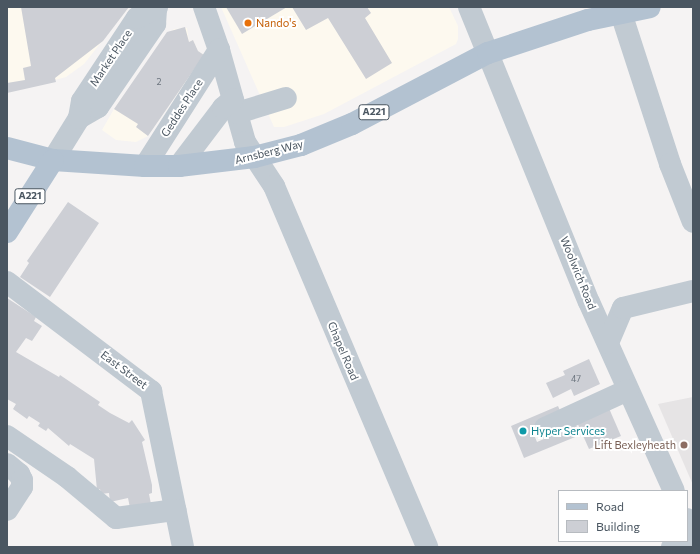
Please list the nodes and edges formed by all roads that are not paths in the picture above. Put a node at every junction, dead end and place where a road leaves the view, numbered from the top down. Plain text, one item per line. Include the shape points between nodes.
1 (204, 7) edge
2 (470, 7) edge
3 (650, 7) edge
4 (156, 8) edge
5 (621, 13) junction
6 (220, 50) junction
7 (488, 53) junction
8 (286, 98) dead end
9 (235, 106) junction
10 (7, 148) edge
11 (254, 158) junction
12 (53, 160) junction
13 (145, 166) junction
14 (179, 166) junction
15 (693, 222) edge
16 (7, 232) edge
17 (7, 282) edge
18 (693, 291) edge
19 (589, 302) junction
20 (624, 308) junction
21 (608, 343) junction
22 (628, 390) junction
23 (545, 428) dead end
24 (7, 436) edge
25 (7, 464) edge
26 (674, 490) edge
27 (7, 510) edge
28 (174, 510) junction
29 (688, 521) edge
30 (693, 531) edge
31 (684, 542) edge
32 (183, 547) edge
33 (427, 547) edge
34 (672, 547) edge

1 - 6 street
2 - 7 street, Woolwich Road
3 - 5 main road, Arnsberg Way / A221
4 - 12 street, Market Place via 137,18 82,101 80,118
5 - 7 main road, Arnsberg Way / A221 via 588,20
5 - 15 street via 670,164
6 - 9 street
6 - 13 street, Geddes Place
7 - 11 main road, Arnsberg Way / A221 via 352,124 301,145
7 - 19 street, Woolwich Road
8 - 9 street
9 - 11 street via 245,142
9 - 14 street via 223,108
10 - 12 main road, Arnsberg Way
11 - 14 main road, Arnsberg Way / A221
11 - 33 street, Chapel Road via 274,186
12 - 13 main road, Arnsberg Way / A221
12 - 16 main road, A221
13 - 14 main road, Arnsberg Way / A221
17 - 28 street, East Street via 152,391
18 - 20 street
19 - 20 street
19 - 21 street, Woolwich Road
20 - 21 street
21 - 22 street, Woolwich Road
22 - 23 street
22 - 26 street, Woolwich Road
24 - 28 street via 67,477 116,518
25 - 27 street via 20,474 22,487
28 - 32 street, East Street
29 - 30 street
31 - 34 street

